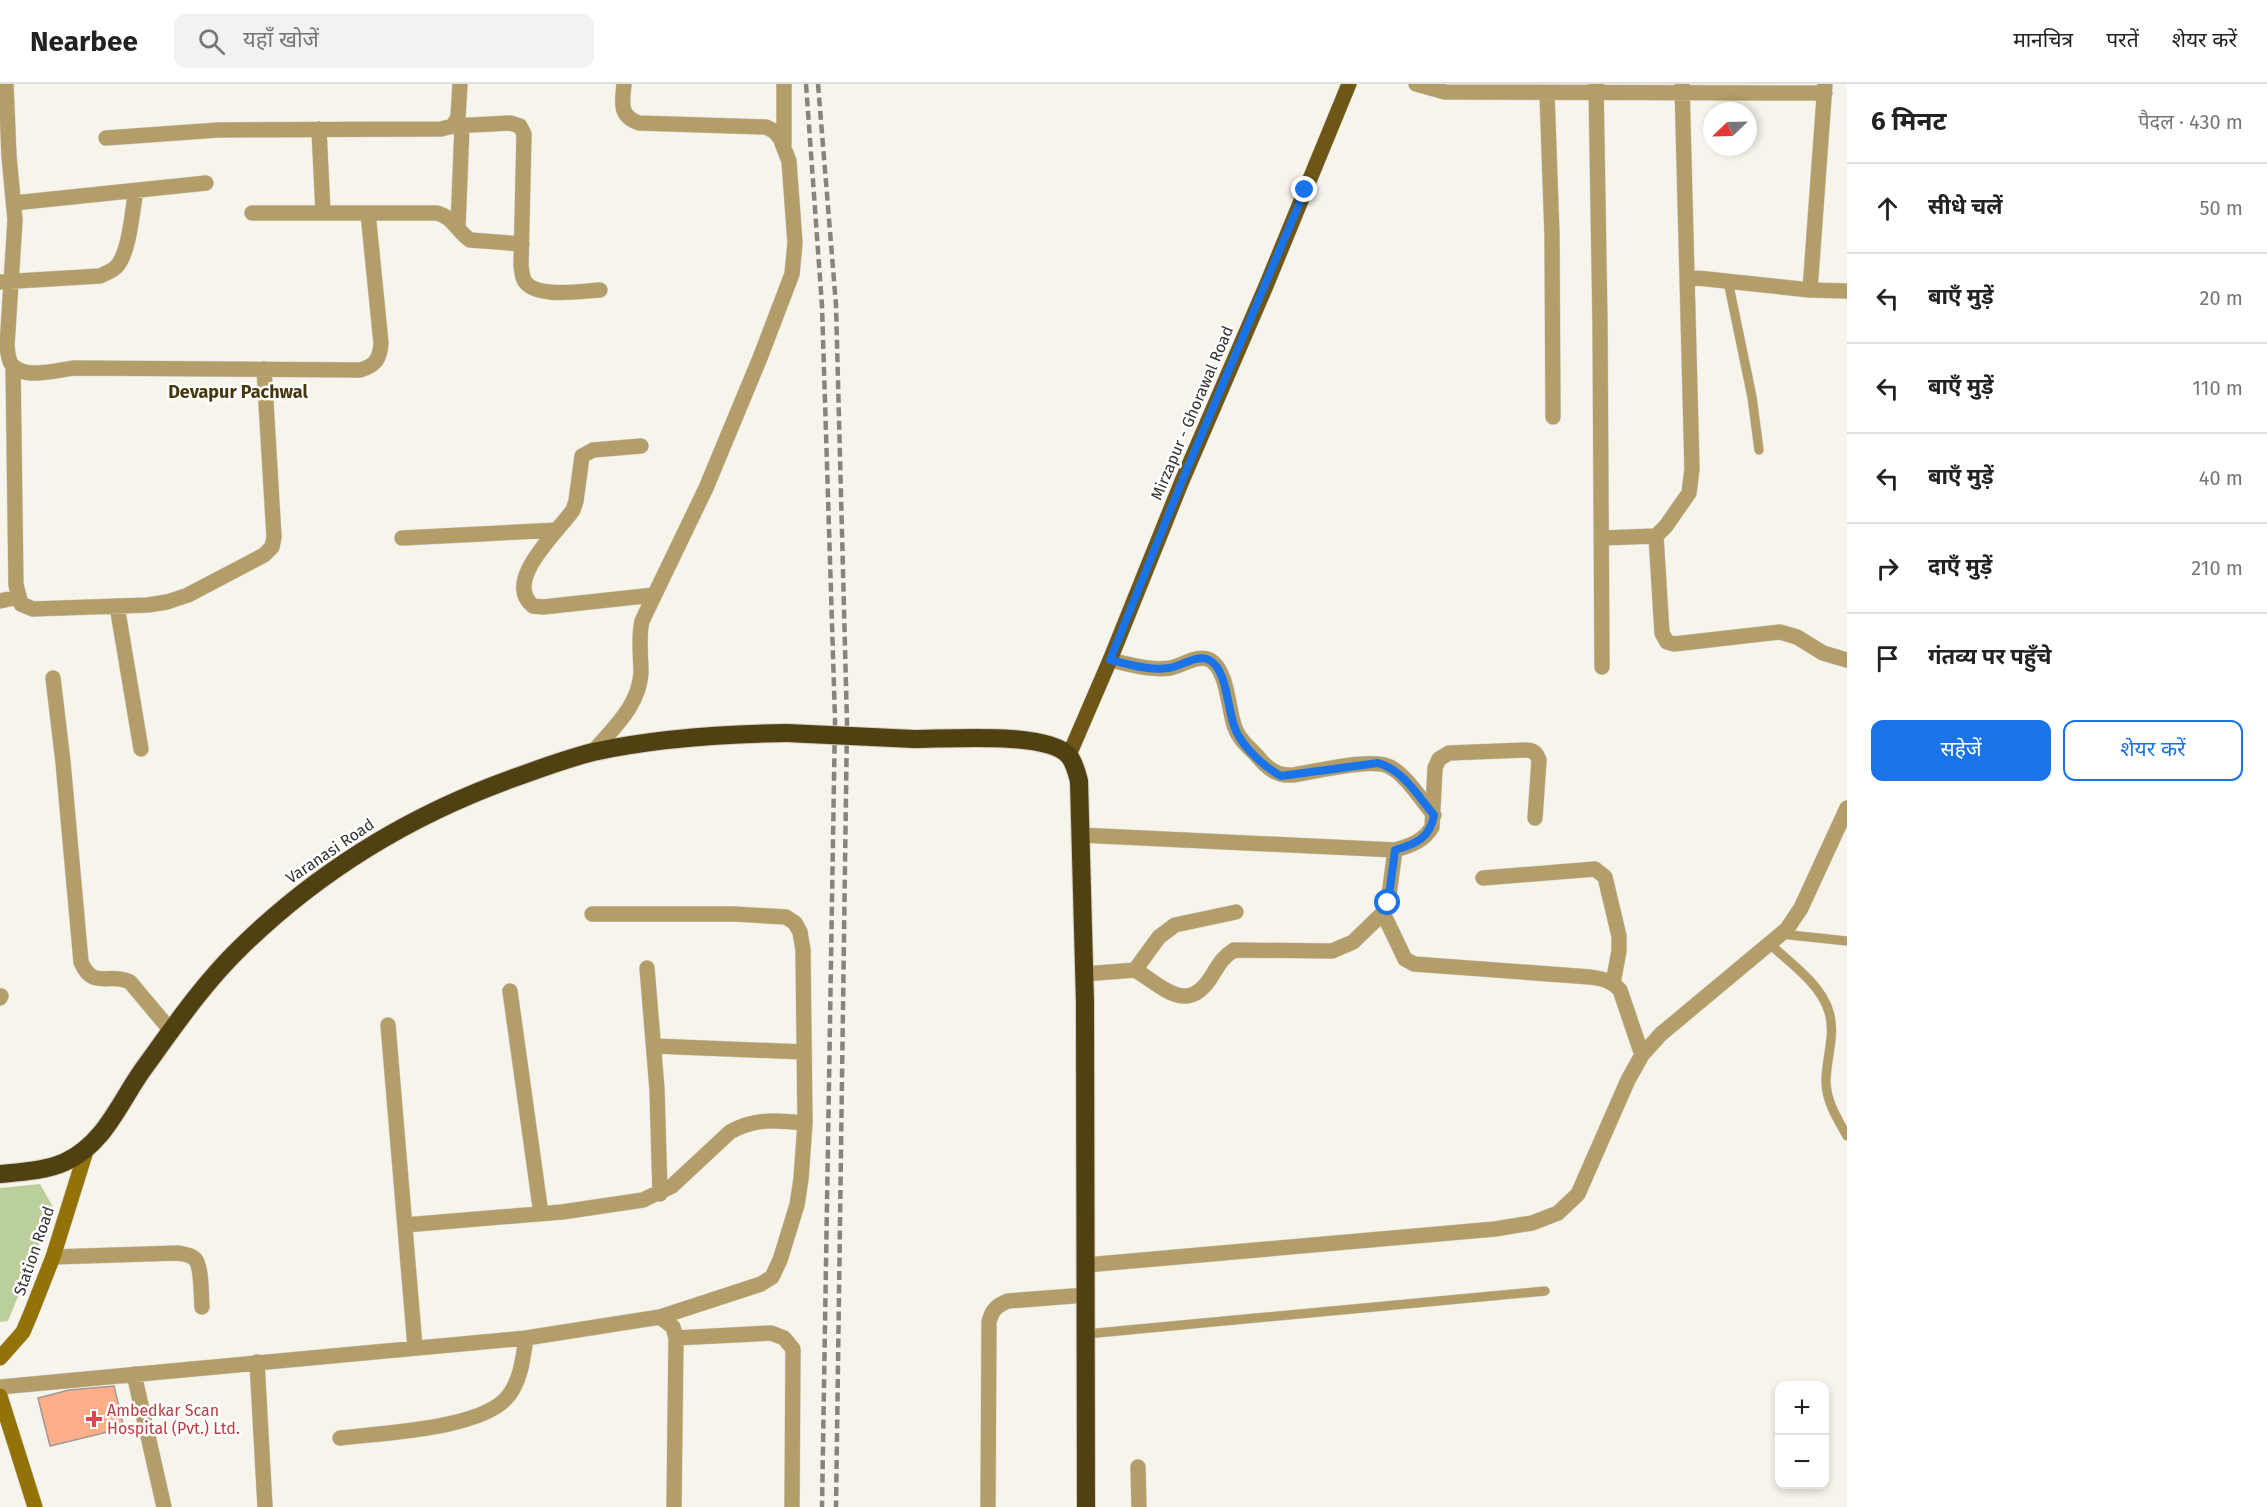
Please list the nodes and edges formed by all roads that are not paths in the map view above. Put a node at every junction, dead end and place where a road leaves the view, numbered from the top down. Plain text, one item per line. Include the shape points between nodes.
1 (6, 84) edge
2 (460, 84) edge
3 (624, 84) edge
4 (784, 84) edge
5 (1349, 84) edge
6 (1416, 84) edge
7 (1597, 88) edge
8 (1682, 88) edge
9 (1825, 89) edge
10 (1547, 93) junction
11 (4, 125) edge
12 (458, 126) junction
13 (320, 129) junction
14 (106, 138) dead end
15 (784, 145) junction
16 (206, 183) dead end
17 (136, 191) junction
18 (14, 203) junction
19 (252, 213) dead end
20 (323, 213) junction
21 (368, 213) junction
22 (458, 227) junction
23 (522, 243) junction
24 (1688, 277) junction
25 (1728, 281) junction
26 (6, 282) edge
27 (600, 290) dead end
28 (1810, 290) junction
29 (1847, 291) edge
30 (13, 366) junction
31 (264, 369) junction
32 (1553, 417) dead end
33 (641, 446) dead end
34 (1759, 450) dead end
35 (557, 530) junction
36 (1656, 536) junction
37 (402, 538) dead end
38 (1602, 538) junction
39 (654, 595) junction
40 (19, 597) junction
41 (0, 601) edge
42 (117, 606) junction
43 (1110, 660) junction
44 (1847, 660) edge
45 (1602, 667) dead end
46 (52, 678) dead end
47 (141, 749) dead end
48 (593, 752) junction
49 (1069, 755) junction
50 (1847, 808) edge
51 (1434, 815) junction
52 (1535, 818) dead end
53 (1080, 835) junction
54 (1395, 850) junction
55 (1483, 878) dead end
56 (1236, 912) dead end
57 (1383, 913) junction
58 (592, 914) dead end
59 (1775, 939) junction
60 (1847, 941) edge
61 (647, 968) dead end
62 (1136, 970) junction
63 (1084, 974) junction
64 (1613, 983) junction
65 (510, 991) dead end
66 (388, 1025) dead end
67 (172, 1032) junction
68 (654, 1046) junction
69 (804, 1052) junction
70 (1642, 1055) junction
71 (805, 1123) junction
72 (1847, 1136) edge
73 (87, 1148) junction
74 (0, 1174) edge
75 (660, 1194) junction
76 (541, 1214) junction
77 (405, 1225) junction
78 (53, 1257) junction
79 (1086, 1265) junction
80 (1545, 1291) dead end
81 (1086, 1295) junction
82 (202, 1307) dead end
83 (660, 1317) junction
84 (1086, 1334) junction
85 (526, 1338) junction
86 (676, 1338) junction
87 (415, 1347) junction
88 (0, 1358) edge
89 (257, 1362) junction
90 (134, 1374) junction
91 (0, 1387) edge
92 (0, 1396) edge
93 (340, 1438) dead end
94 (1138, 1467) dead end
95 (35, 1507) edge
96 (164, 1507) edge
97 (265, 1507) edge
98 (674, 1507) edge
99 (792, 1507) edge
100 (988, 1507) edge
101 (1086, 1507) edge
102 (1139, 1507) edge

1 - 11 street
2 - 12 street
3 - 15 street via 623,110 630,120 656,125 766,127
4 - 15 street
5 - 43 main road, Mirzapur - Ghorawal Road
6 - 10 street via 1445,92
7 - 8 street
7 - 10 street
7 - 38 street
8 - 9 street
8 - 24 street
9 - 28 street
10 - 32 street
11 - 18 street
12 - 13 street
12 - 22 street
12 - 23 street via 520,126 524,134
13 - 14 street via 218,130
13 - 20 street
15 - 39 street via 794,222 792,274 706,488
16 - 17 street
17 - 18 street
17 - 26 street via 125,248 117,267 110,272 100,276
18 - 26 street
19 - 20 street
20 - 21 street
21 - 22 street via 437,213
21 - 31 street via 380,356 372,367 360,370
22 - 23 street via 470,240
23 - 27 street via 523,279 531,288 542,292
24 - 25 street
24 - 36 street via 1692,469 1689,493
25 - 28 street
25 - 34 lane
26 - 30 street via 7,346
28 - 29 street
30 - 31 street via 29,372 74,368
30 - 40 street
31 - 42 street via 272,547 257,560 188,595 148,605
33 - 35 street via 592,450 582,456 573,510
35 - 37 street
35 - 39 street via 525,573 524,595 533,606
36 - 38 street
36 - 44 street via 1662,633 1667,642 1780,632
38 - 45 street
39 - 48 street via 640,629 640,674 635,699
40 - 41 street
40 - 42 street via 21,604 33,609
42 - 47 street
43 - 49 main road, Mirzapur - Ghorawal Road
43 - 51 street via 1161,669 1208,659 1221,673 1240,738 1273,771 1281,776 1365,764 1389,766
46 - 67 street via 81,962 93,978 130,982
48 - 49 highway, Varanasi Road, bridge via 713,734 787,733 1039,741 1055,745
48 - 67 highway, Varanasi Road via 502,782 432,811 371,844 310,885 237,950
49 - 53 highway via 1079,781
50 - 59 street via 1801,908
51 - 52 street via 1435,768 1439,759 1449,753 1532,750 1539,760
51 - 54 street via 1428,834
53 - 54 street
53 - 63 highway
54 - 57 street
55 - 64 street via 1595,869 1601,872 1619,936
56 - 62 street via 1175,925 1159,937
57 - 62 street via 1353,942 1332,951 1234,950 1225,955 1207,985 1185,997 1164,990
57 - 64 street via 1400,951 1414,964 1590,977
58 - 69 street via 734,914 786,917 795,922 803,950
59 - 60 lane
59 - 70 street via 1661,1034
59 - 72 lane via 1822,996 1829,1011 1832,1026 1827,1091
61 - 68 street
62 - 63 street
63 - 79 highway
64 - 70 street via 1620,990
65 - 76 street
66 - 77 street
67 - 73 highway, Varanasi Road via 106,1129
68 - 69 street
68 - 75 street
69 - 71 street
70 - 79 street via 1578,1194 1558,1213 1532,1223
71 - 75 street via 770,1120 739,1127
71 - 83 street via 796,1205 776,1271 761,1284
73 - 74 highway, Varanasi Road via 66,1162
73 - 78 street, Station Road
75 - 76 street via 627,1204
76 - 77 street
77 - 87 street
78 - 82 street via 188,1254 198,1267
78 - 88 street, Station Road via 23,1332
79 - 81 highway
80 - 84 lane
81 - 84 highway
81 - 100 street via 1008,1301 992,1312
83 - 85 street
83 - 86 street via 673,1327
84 - 101 highway
85 - 87 street
85 - 93 street via 516,1385 494,1410 456,1423
86 - 98 street
86 - 99 street via 771,1334 784,1338 793,1349
87 - 89 street
89 - 90 street
89 - 97 street
90 - 91 street
90 - 96 street
92 - 95 street
94 - 102 street

